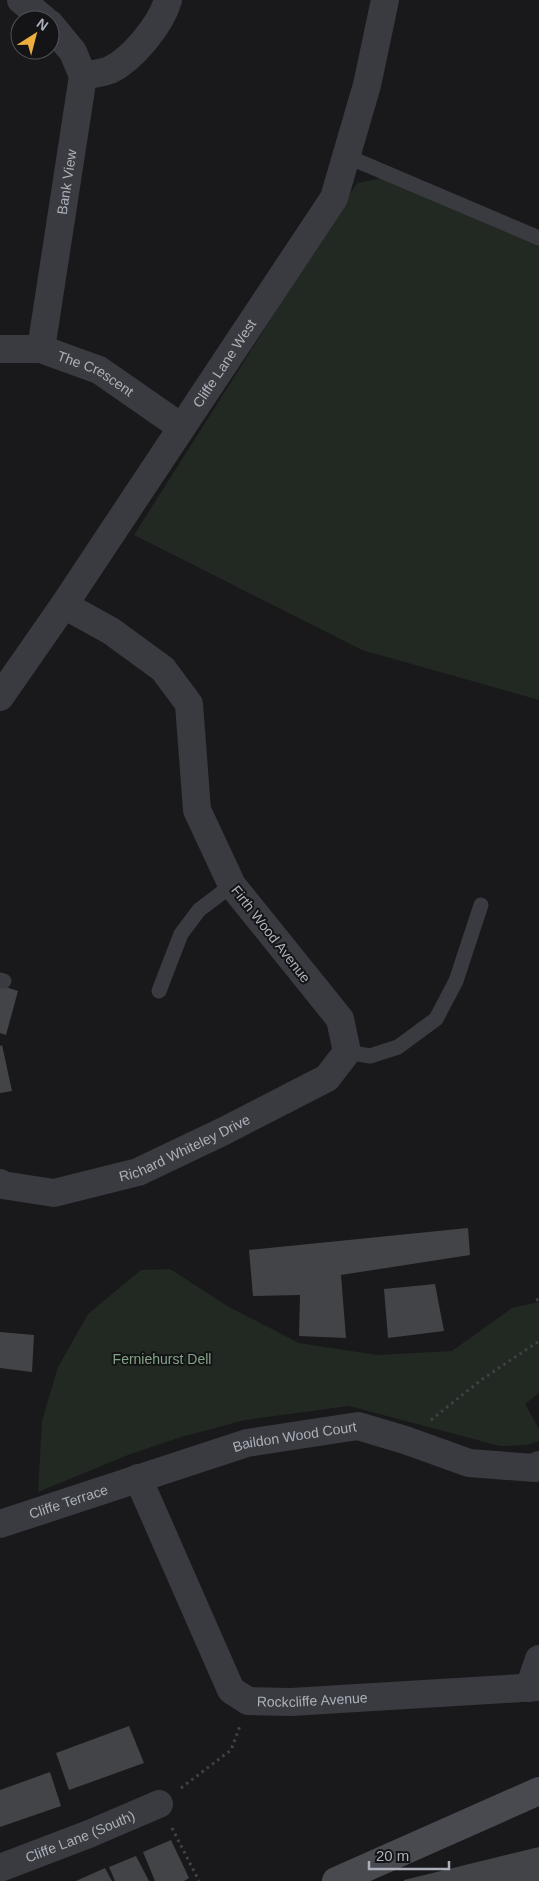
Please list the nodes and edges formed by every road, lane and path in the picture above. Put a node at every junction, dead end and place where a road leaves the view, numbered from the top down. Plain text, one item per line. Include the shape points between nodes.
1 (168, 0) edge
2 (386, 0) edge
3 (60, 37) edge
4 (83, 76) junction
5 (346, 156) junction
6 (539, 238) edge
7 (0, 349) edge
8 (41, 349) junction
9 (182, 427) junction
10 (64, 605) junction
11 (0, 697) edge
12 (232, 885) junction
13 (481, 905) dead end
14 (159, 991) dead end
15 (347, 1052) junction
16 (0, 1183) edge
17 (539, 1341) edge
18 (405, 1440) junction
19 (539, 1466) edge
20 (138, 1478) junction
21 (0, 1524) edge
22 (539, 1659) edge
23 (534, 1687) edge
24 (248, 1702) junction
25 (539, 1791) edge
26 (159, 1804) junction
27 (0, 1868) edge
28 (369, 1874) edge
29 (199, 1881) edge
30 (336, 1881) edge

1 - 4 street via 158,23 136,51 110,70
2 - 5 street, Cliffe Lane West via 367,85
3 - 4 street via 72,52
4 - 8 street, Bank View
5 - 6 lane
5 - 9 street, Cliffe Lane West via 334,198
7 - 8 street, The Crescent
8 - 9 street, The Crescent via 100,370
9 - 10 street, Cliffe Lane West
10 - 11 street, Cliffe Lane West
10 - 12 street, Firth Wood Avenue via 111,631 163,670 189,704 197,810
12 - 14 lane via 199,910 181,934
12 - 15 street, Firth Wood Avenue via 340,1019
13 - 15 lane via 456,981 436,1019 398,1046 370,1056
15 - 16 street, Richard Whiteley Drive via 327,1078 138,1172 54,1193
17 - 18 path via 481,1380
18 - 19 street, Baildon Wood Court via 469,1463
18 - 20 street, Baildon Wood Court via 358,1426 247,1443
20 - 21 street, Cliffe Terrace
20 - 24 street, Rockcliffe Avenue via 231,1690
22 - 23 street
23 - 24 street, Rockcliffe Avenue
24 - 26 path via 231,1750
25 - 28 main road
26 - 27 street, Cliffe Lane (South)
26 - 29 path
28 - 30 main road

